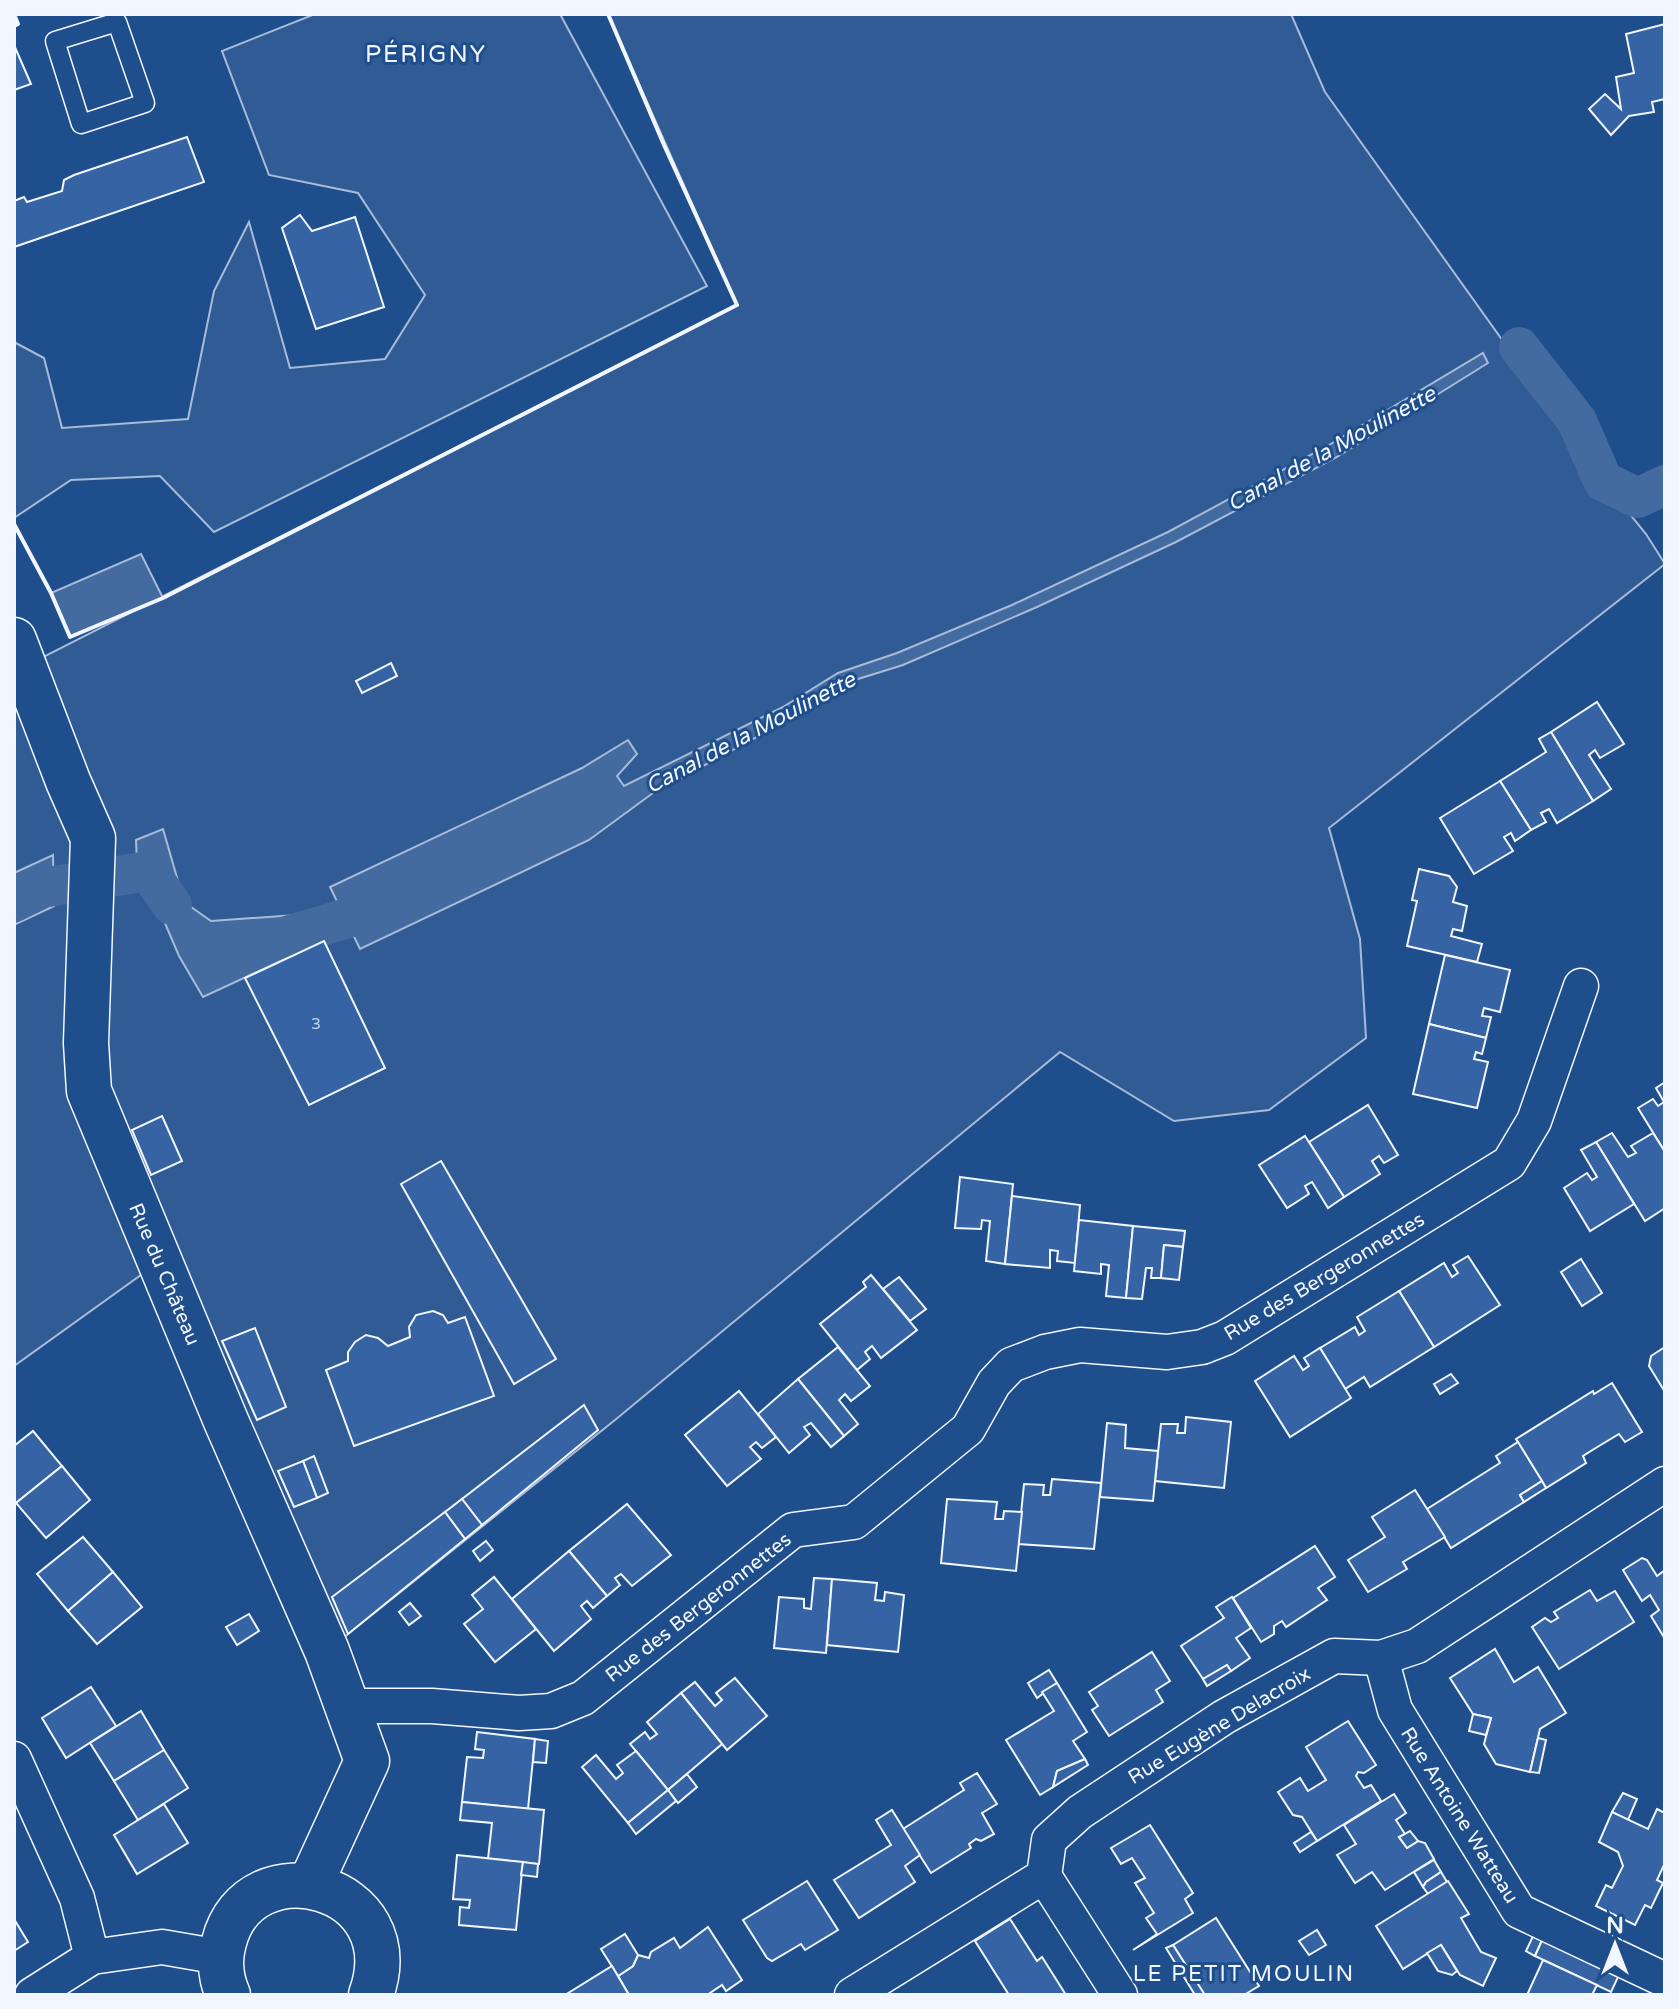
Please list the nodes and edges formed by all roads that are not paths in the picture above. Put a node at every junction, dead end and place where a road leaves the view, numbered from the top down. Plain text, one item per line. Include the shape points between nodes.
1 (78, 14) edge
2 (84, 32) junction
3 (14, 640) edge
4 (1581, 986) dead end
5 (1665, 1484) edge
6 (1381, 1658) junction
7 (348, 1706) junction
8 (14, 1759) edge
9 (1044, 1876) junction
10 (310, 1885) junction
11 (92, 1957) junction
12 (224, 1976) edge
13 (1660, 1980) edge
14 (378, 1989) edge
15 (32, 1995) edge
16 (852, 1995) edge
17 (1120, 1995) edge

1 - 2 lane
2 - 2 lane via 55,41 81,124 145,103 117,22
3 - 7 street, Rue du Château via 93,838 89,1091
4 - 7 street, Rue des Bergeronnettes via 1534,1121 1509,1163 1225,1338 1167,1352 1080,1345 1011,1365 994,1383 968,1429 854,1522 793,1530 583,1698 551,1711 519,1713
5 - 6 street, Rue Eugène Delacroix via 1417,1646
6 - 9 street, Rue Eugène Delacroix via 1334,1656 1224,1717 1080,1812 1049,1840
6 - 13 street, Rue Antoine Watteau via 1395,1710 1519,1911
7 - 10 street, Rue du Château via 367,1761
8 - 11 street via 77,1898
9 - 16 street
9 - 17 street
10 - 12 street via 284,1886 260,1895 240,1911 226,1932
10 - 14 street via 355,1908 370,1928
11 - 12 street via 162,1947
11 - 15 street

